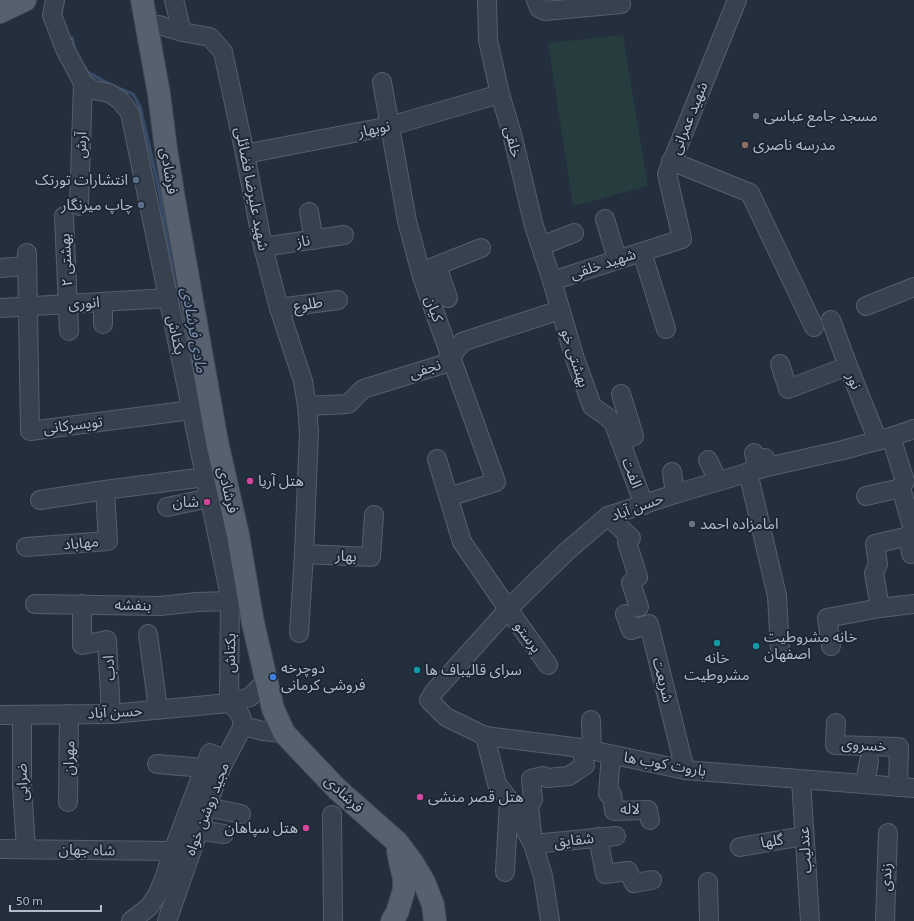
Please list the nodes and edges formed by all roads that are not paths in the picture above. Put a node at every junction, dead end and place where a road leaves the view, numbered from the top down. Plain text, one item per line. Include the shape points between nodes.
1 (25, 0) edge
2 (55, 0) edge
3 (142, 0) edge
4 (174, 0) edge
5 (486, 0) edge
6 (536, 0) edge
7 (737, 0) edge
8 (621, 4) dead end
9 (0, 12) edge
10 (148, 27) junction
11 (182, 32) junction
12 (382, 82) dead end
13 (83, 83) junction
14 (500, 94) junction
15 (390, 126) junction
16 (245, 154) junction
17 (672, 161) junction
18 (79, 206) dead end
19 (309, 212) dead end
20 (64, 216) dead end
21 (605, 219) dead end
22 (574, 233) dead end
23 (344, 235) dead end
24 (682, 239) joint
25 (314, 240) junction
26 (541, 246) junction
27 (263, 248) junction
28 (481, 248) dead end
29 (642, 252) junction
30 (617, 259) junction
31 (0, 268) edge
32 (429, 269) junction
33 (552, 281) junction
34 (914, 287) edge
35 (168, 298) junction
36 (448, 298) dead end
37 (338, 300) dead end
38 (103, 302) junction
39 (68, 304) junction
40 (28, 306) junction
41 (866, 306) dead end
42 (0, 308) edge
43 (279, 308) junction
44 (560, 310) junction
45 (831, 320) dead end
46 (103, 324) dead end
47 (814, 327) dead end
48 (666, 329) dead end
49 (69, 332) dead end
50 (452, 357) junction
51 (780, 364) dead end
52 (848, 366) junction
53 (621, 394) dead end
54 (307, 406) junction
55 (592, 406) joint
56 (191, 410) junction
57 (914, 429) edge
58 (885, 439) junction
59 (620, 441) junction
60 (754, 453) dead end
61 (437, 459) dead end
62 (708, 460) dead end
63 (767, 467) junction
64 (672, 472) dead end
65 (748, 472) junction
66 (205, 477) junction
67 (718, 481) junction
68 (901, 488) junction
69 (105, 490) junction
70 (675, 494) junction
71 (866, 496) dead end
72 (449, 497) junction
73 (210, 498) junction
74 (40, 500) dead end
75 (644, 504) junction
76 (167, 507) dead end
77 (374, 515) dead end
78 (608, 516) junction
79 (909, 536) junction
80 (26, 547) dead end
81 (304, 554) junction
82 (911, 554) dead end
83 (230, 601) junction
84 (35, 604) dead end
85 (82, 604) junction
86 (914, 604) edge
87 (880, 608) junction
88 (508, 609) junction
89 (298, 633) dead end
90 (148, 634) dead end
91 (831, 646) dead end
92 (780, 649) dead end
93 (548, 665) dead end
94 (266, 681) junction
95 (429, 700) joint
96 (229, 703) junction
97 (158, 709) junction
98 (69, 714) junction
99 (112, 714) junction
100 (0, 715) edge
101 (22, 715) junction
102 (591, 720) dead end
103 (836, 723) dead end
104 (244, 726) junction
105 (284, 733) junction
106 (485, 736) junction
107 (587, 750) junction
108 (611, 755) junction
109 (869, 761) dead end
110 (157, 764) dead end
111 (219, 764) junction
112 (685, 770) junction
113 (801, 780) junction
114 (865, 784) junction
115 (906, 788) edge
116 (509, 801) junction
117 (68, 802) dead end
118 (206, 807) junction
119 (241, 814) dead end
120 (332, 815) dead end
121 (650, 820) dead end
122 (198, 830) junction
123 (888, 833) dead end
124 (224, 834) dead end
125 (616, 836) dead end
126 (804, 836) junction
127 (598, 837) junction
128 (397, 842) junction
129 (533, 844) junction
130 (740, 847) dead end
131 (0, 849) edge
132 (26, 849) junction
133 (173, 851) junction
134 (506, 872) dead end
135 (652, 880) dead end
136 (708, 882) dead end
137 (131, 921) edge
138 (167, 921) edge
139 (333, 921) edge
140 (392, 921) edge
141 (435, 921) edge
142 (550, 921) edge
143 (709, 921) edge
144 (810, 921) edge
145 (885, 921) edge

1 - 9 main road
2 - 13 street via 52,15 65,49
3 - 10 main road, فرشادی
4 - 11 street
5 - 14 street, خلقی via 488,40
6 - 8 street via 539,8 545,11
7 - 17 street, شهید عمرانی
10 - 11 street, شهید علیرضا فضائلی via 159,24
10 - 94 main road, فرشادی via 174,199 217,442
11 - 16 street, شهید علیرضا فضائلی via 210,36 223,52
12 - 15 street, کیان
13 - 18 street, آرش
13 - 35 street, بکتاش via 93,90 109,93 120,100 130,113
14 - 15 street, نوبهار
14 - 26 street, خلقی
15 - 16 street, نوبهار
15 - 32 street, کیان via 407,220
16 - 27 street, شهید علیرضا فضائلی
17 - 24 street, شهید عمرانی via 667,174
17 - 47 street via 750,193
19 - 25 street
20 - 39 street, بهشتی ۲
21 - 30 street
22 - 26 street
23 - 25 street, ناز
24 - 29 street, شهید خلقی
25 - 27 street, ناز
26 - 33 street, خلقی
27 - 43 street, شهید علیرضا فضائلی
28 - 32 street
29 - 30 street, شهید خلقی
29 - 48 street
30 - 33 street, شهید خلقی
31 - 40 street via 27,260
32 - 36 street
32 - 50 street, کیان
33 - 44 street, شهید خلقی
34 - 41 street
35 - 38 street, انوری
35 - 56 street, بکتاش
37 - 43 street, طلوع
38 - 39 street, انوری
38 - 46 street
39 - 40 street, انوری
39 - 49 street, بهشتی ۲
40 - 42 street, انوری
40 - 56 street, تویسرکانی via 30,431
43 - 54 street, شهید علیرضا فضائلی via 303,381
44 - 50 street, نجفی via 462,342
44 - 55 street, بهشتی خو
45 - 52 street, نور
50 - 54 street, نجفی via 447,363 363,389 348,404
50 - 72 street, کیان via 496,482
51 - 52 street via 788,389
52 - 58 street, نور
53 - 59 street, الفت via 634,436
54 - 81 street via 309,432
55 - 59 street, الفت via 609,417
56 - 66 street, بکتاش
57 - 58 street, حسن آباد
58 - 63 street, حسن آباد
58 - 68 street, نور via 905,481
59 - 75 street, الفت
60 - 63 street via 756,462 765,458
61 - 72 street, پرستو
62 - 67 street
63 - 65 street, حسن آباد
64 - 70 street
65 - 67 street, حسن آباد
65 - 92 street via 777,596
66 - 69 street
66 - 73 street, بکتاش
67 - 70 street, حسن آباد
68 - 71 street
68 - 79 street, نور via 914,533
69 - 74 street
69 - 80 street, مهاباد via 108,540
70 - 75 street, حسن آباد
72 - 88 street, پرستو via 462,542
73 - 76 street
73 - 83 street, بکتاش
75 - 78 street, حسن آباد
77 - 81 street, بهار via 371,556
78 - 88 street, حسن آباد via 566,552
78 - 112 street, شریعت via 631,538 627,542 638,577 631,583 631,630 649,624
79 - 82 street
79 - 87 street via 875,544 878,564 874,573
81 - 89 street
83 - 85 street, بنفشه via 160,606
83 - 96 street, بکتاش
84 - 85 street, بنفشه
85 - 99 street, ادب via 82,645 107,640
86 - 87 street
87 - 91 street via 827,618
88 - 93 street, پرستو
88 - 95 street, حسن آباد
90 - 97 street
94 - 96 street, حسن آباد via 250,697
94 - 105 main road, فرشادی via 272,709
95 - 106 street, باروت کوب ها via 446,717
96 - 97 street, حسن آباد
96 - 104 street via 241,716
97 - 99 street, حسن آباد
98 - 99 street, حسن آباد
98 - 101 street, حسن آباد
98 - 117 street, مهران
100 - 101 street, حسن آباد
101 - 132 street, ضرابی
102 - 107 street via 593,736
103 - 115 street, خسروی via 835,744 899,747
104 - 105 street
104 - 111 street, مجید روشن خواه
105 - 128 main road, فرشادی via 337,789
106 - 107 street, باروت کوب ها via 523,736
106 - 116 street via 497,784
107 - 108 street, باروت کوب ها
107 - 129 street via 585,765 569,776 543,776 531,779 533,800 529,805
108 - 112 street, باروت کوب ها
108 - 121 street, لاله via 608,794 612,794 614,811 648,810
109 - 114 street
110 - 111 street
111 - 118 street, مجید روشن خواه
111 - 133 street, مجید روشن خواه
112 - 113 street, باروت کوب ها
113 - 114 street, باروت کوب ها
113 - 126 street, عندلیب
114 - 115 street, باروت کوب ها
116 - 129 street
116 - 134 street
118 - 119 street
118 - 122 street, مجید روشن خواه
120 - 139 street
122 - 124 street
122 - 138 street, مجید روشن خواه
123 - 145 street, زندی
125 - 127 street, شقایق
126 - 130 street, گلها
126 - 144 street, عندلیب
127 - 129 street, شقایق
127 - 135 street via 605,874 628,871 634,883
128 - 140 main road via 404,890
128 - 141 main road, فرشادی via 424,882 433,905
129 - 142 street via 543,876
131 - 132 street, شاه جهان
132 - 133 street, شاه جهان
133 - 137 street, مجید روشن خواه via 157,895 149,907
136 - 143 street

